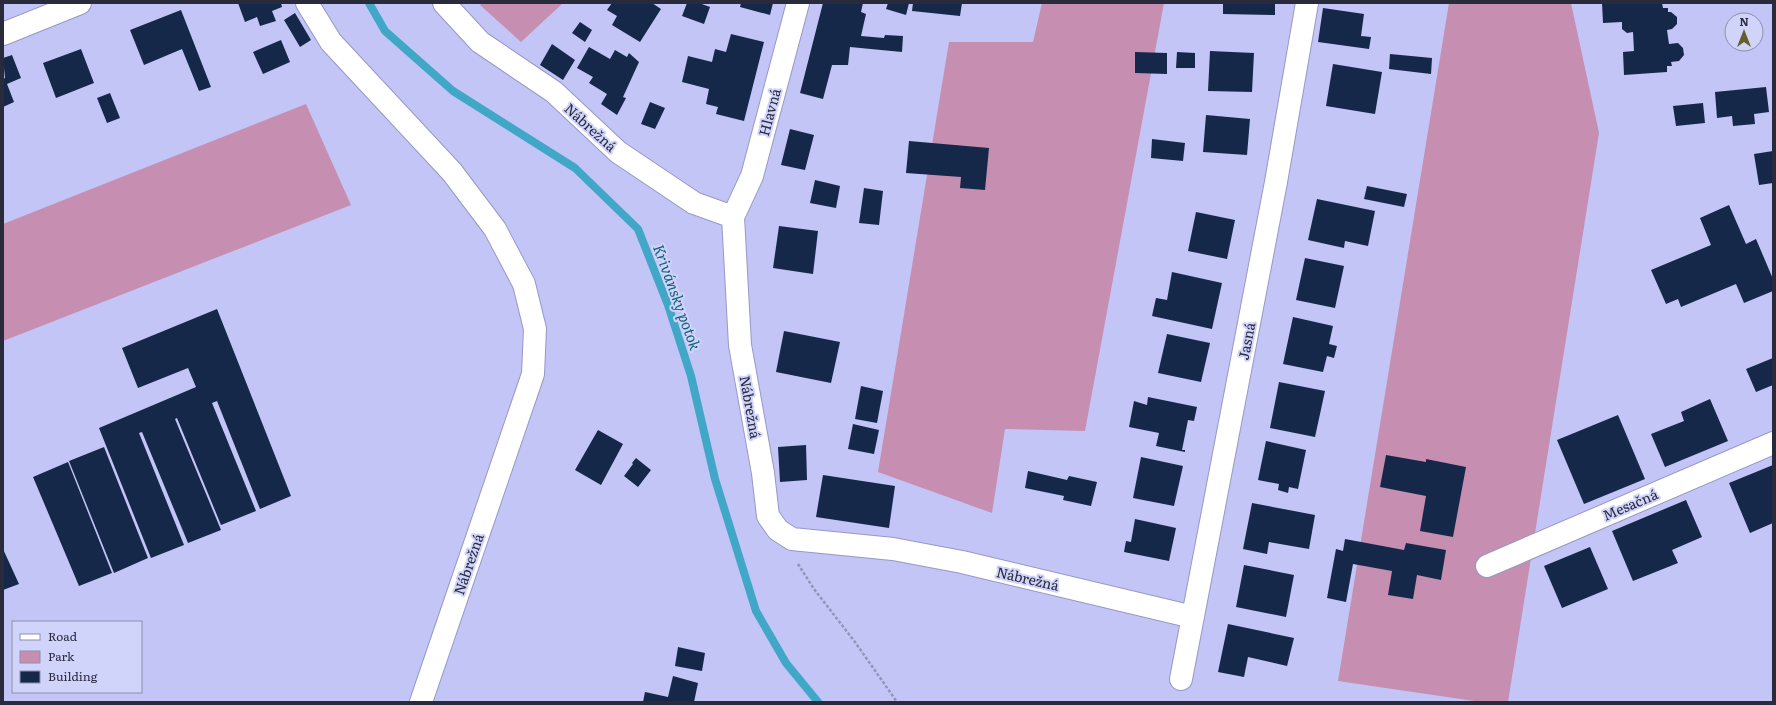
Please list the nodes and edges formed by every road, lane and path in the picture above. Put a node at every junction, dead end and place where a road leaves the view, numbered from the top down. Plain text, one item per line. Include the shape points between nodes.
1 (80, 3) edge
2 (307, 3) edge
3 (444, 3) edge
4 (798, 3) edge
5 (1307, 3) edge
6 (3, 34) edge
7 (733, 217) junction
8 (1773, 443) edge
9 (792, 539) junction
10 (1487, 566) dead end
11 (1193, 617) junction
12 (1181, 679) dead end
13 (421, 702) edge
14 (897, 702) edge

1 - 6 street
2 - 13 street, Nábrežná via 331,42 452,172 495,229 524,284 535,329 533,374
3 - 7 street, Nábrežná via 480,42 554,92 618,152 694,203
4 - 7 street, Hlavná via 752,176
5 - 11 street, Jasná via 1276,182
7 - 9 street, Nábrežná via 740,345 768,516 778,530
8 - 10 street, Mesačná
9 - 11 street, Nábrežná via 892,549 962,562
9 - 14 path via 798,563 814,589
11 - 12 street, Jasná

